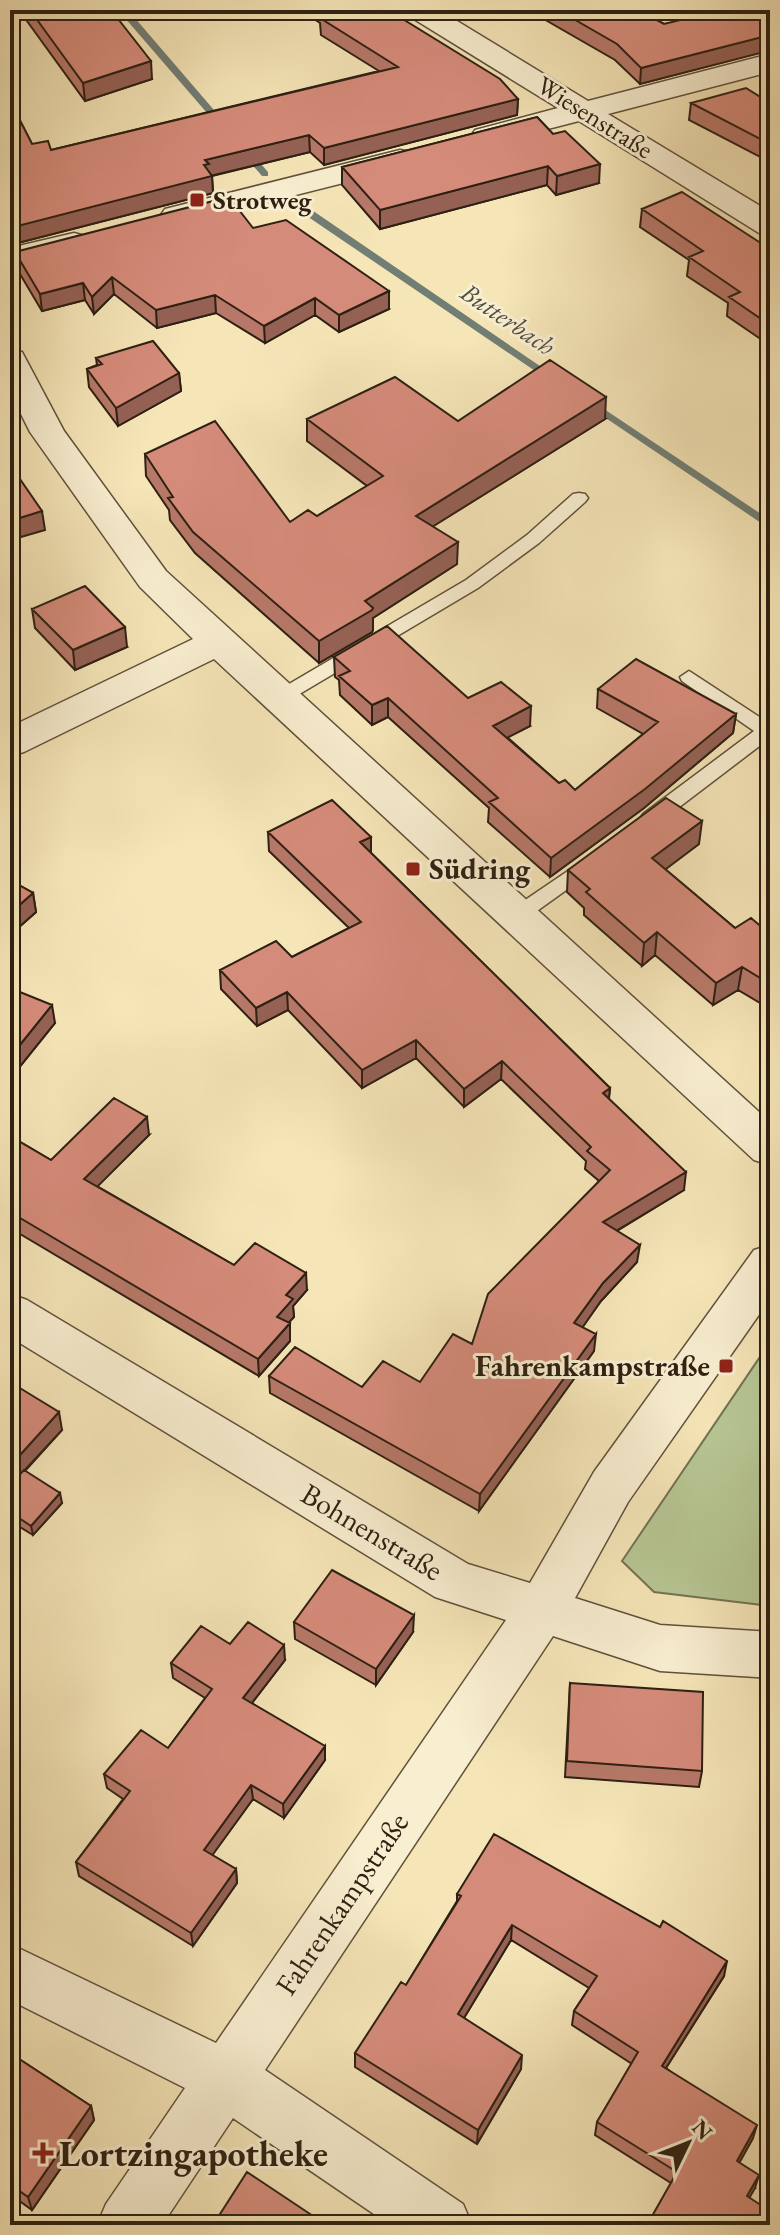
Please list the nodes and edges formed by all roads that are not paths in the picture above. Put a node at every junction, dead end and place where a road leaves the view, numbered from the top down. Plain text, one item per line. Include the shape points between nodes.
1 (419, 10) edge
2 (770, 63) edge
3 (587, 110) junction
4 (141, 225) edge
5 (770, 226) edge
6 (96, 237) edge
7 (10, 258) edge
8 (10, 359) edge
9 (579, 498) dead end
10 (218, 642) junction
11 (689, 677) dead end
12 (279, 698) junction
13 (10, 743) edge
14 (639, 827) edge
15 (602, 853) edge
16 (516, 916) junction
17 (770, 1148) edge
18 (770, 1263) edge
19 (10, 1313) edge
20 (542, 1610) junction
21 (770, 1655) edge
22 (10, 1971) edge
23 (224, 2077) junction
24 (127, 2225) edge
25 (442, 2225) edge

1 - 3 street, Wiesenstraße
2 - 3 street
3 - 4 street
3 - 5 street, Wiesenstraße
6 - 7 street
8 - 10 street via 47,432 153,579
9 - 12 lane via 472,584
10 - 12 street
10 - 13 street
11 - 14 lane via 767,731
12 - 16 street
15 - 16 lane
16 - 17 street
18 - 20 street, Fahrenkampstraße via 611,1487
19 - 20 street, Bohnenstraße via 453,1581
20 - 21 street, Bohnenstraße via 660,1648
20 - 23 street, Fahrenkampstraße
22 - 23 street
23 - 24 street, Fahrenkampstraße
23 - 25 street

